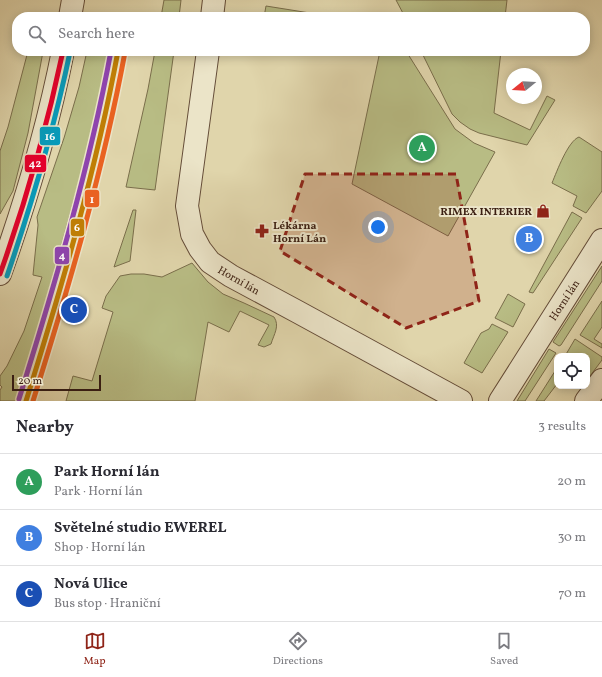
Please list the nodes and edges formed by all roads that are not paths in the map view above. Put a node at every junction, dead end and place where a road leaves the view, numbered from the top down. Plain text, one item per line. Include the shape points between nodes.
1 (73, 0) edge
2 (214, 0) edge
3 (71, 12) edge
4 (213, 12) edge
5 (62, 56) edge
6 (207, 56) edge
7 (602, 240) edge
8 (0, 274) edge
9 (602, 380) edge
10 (461, 401) edge
11 (500, 401) edge
12 (586, 401) edge

1 - 3 street
2 - 4 street
5 - 8 street via 36,162
6 - 10 street, Horní lán via 187,206 192,234 200,249 210,262 231,276
7 - 11 street, Horní lán
9 - 12 street

